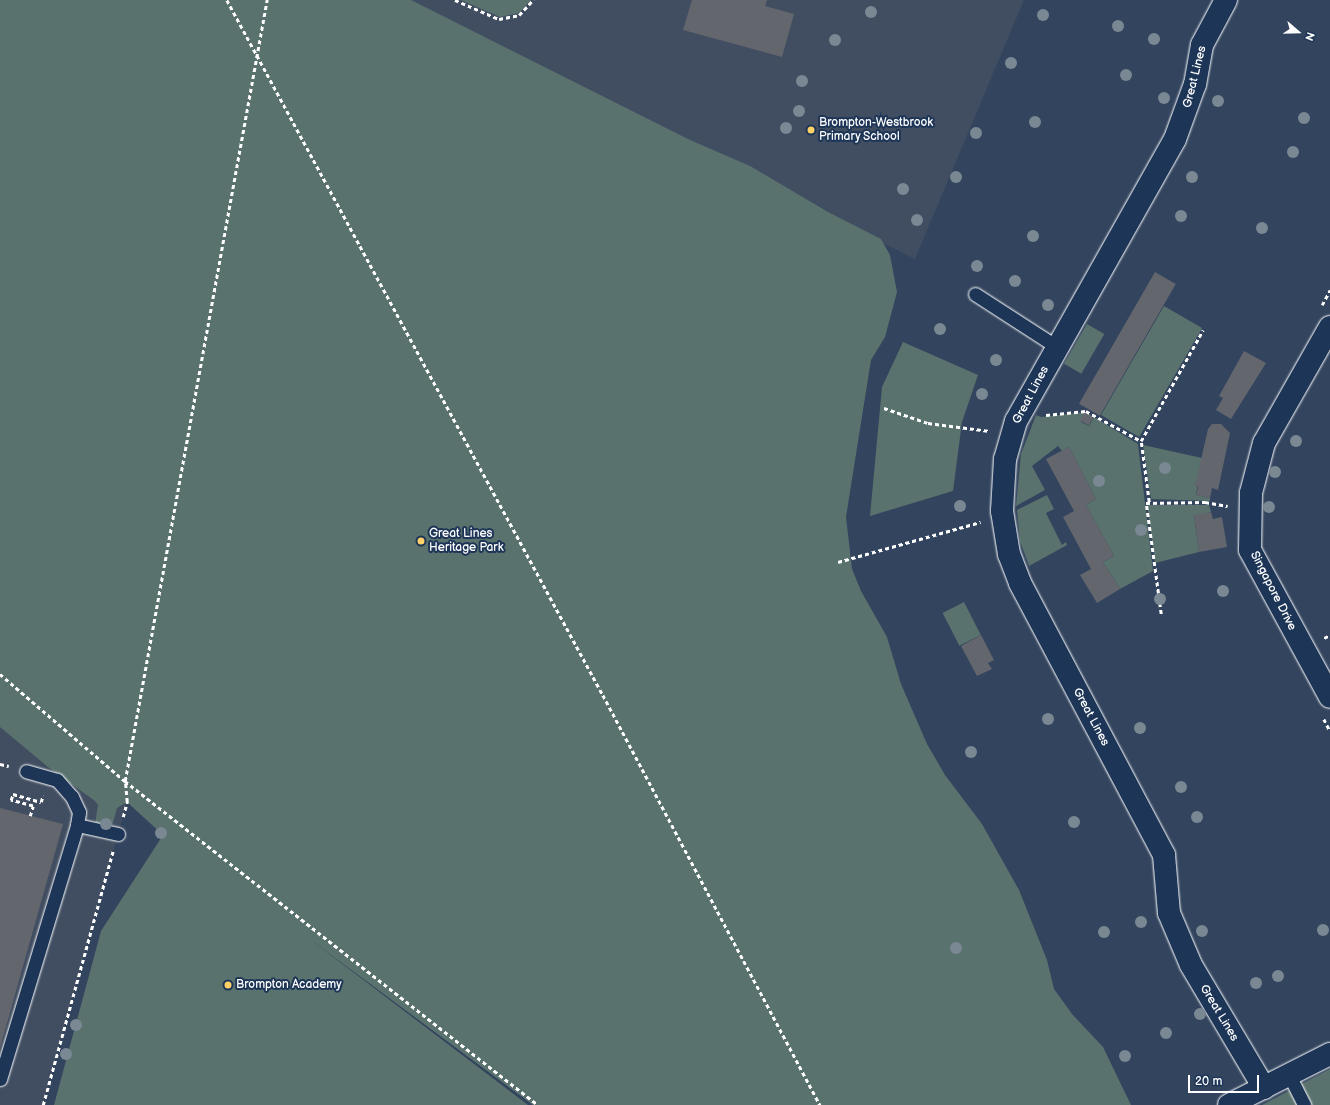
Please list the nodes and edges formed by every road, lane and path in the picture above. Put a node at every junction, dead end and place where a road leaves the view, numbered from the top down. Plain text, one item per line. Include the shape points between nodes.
1 (227, 0) edge
2 (267, 0) edge
3 (455, 0) edge
4 (533, 0) edge
5 (1226, 0) edge
6 (257, 56) junction
7 (975, 294) dead end
8 (1330, 327) edge
9 (1203, 330) dead end
10 (1058, 347) junction
11 (884, 408) dead end
12 (1041, 415) dead end
13 (1010, 438) junction
14 (1141, 441) junction
15 (1149, 502) junction
16 (1235, 507) dead end
17 (1003, 516) junction
18 (838, 562) dead end
19 (1161, 614) dead end
20 (0, 674) edge
21 (1327, 685) edge
22 (26, 771) dead end
23 (125, 780) junction
24 (41, 802) dead end
25 (30, 816) dead end
26 (77, 825) junction
27 (118, 834) junction
28 (1330, 1054) edge
29 (1290, 1075) junction
30 (0, 1079) edge
31 (1264, 1088) junction
32 (1236, 1101) edge
33 (43, 1105) edge
34 (538, 1105) edge
35 (820, 1105) edge
36 (1304, 1105) edge

1 - 6 path
2 - 6 path
3 - 4 path via 499,19 519,15
5 - 10 street, Great Lines via 1202,45 1195,84 1178,132
6 - 23 path
6 - 35 path via 603,695
7 - 10 lane
8 - 21 street, Singapore Drive via 1264,443 1251,492 1250,550
9 - 14 path
10 - 13 street, Great Lines via 1018,416
11 - 13 path via 914,419 982,429
12 - 14 path via 1086,410
13 - 17 street, Great Lines via 1004,471
14 - 15 path
15 - 16 path via 1206,502
15 - 19 path via 1145,505
17 - 18 path
17 - 31 street, Great Lines via 1009,554 1020,583 1155,818 1164,855 1169,913 1191,965
20 - 23 path
22 - 26 lane via 56,780 72,796 79,812
23 - 27 path via 127,802
23 - 34 path
24 - 25 path via 13,794 11,800 33,806
26 - 27 lane
26 - 30 lane
27 - 33 path
28 - 29 street
29 - 31 street
29 - 36 lane
31 - 32 street

